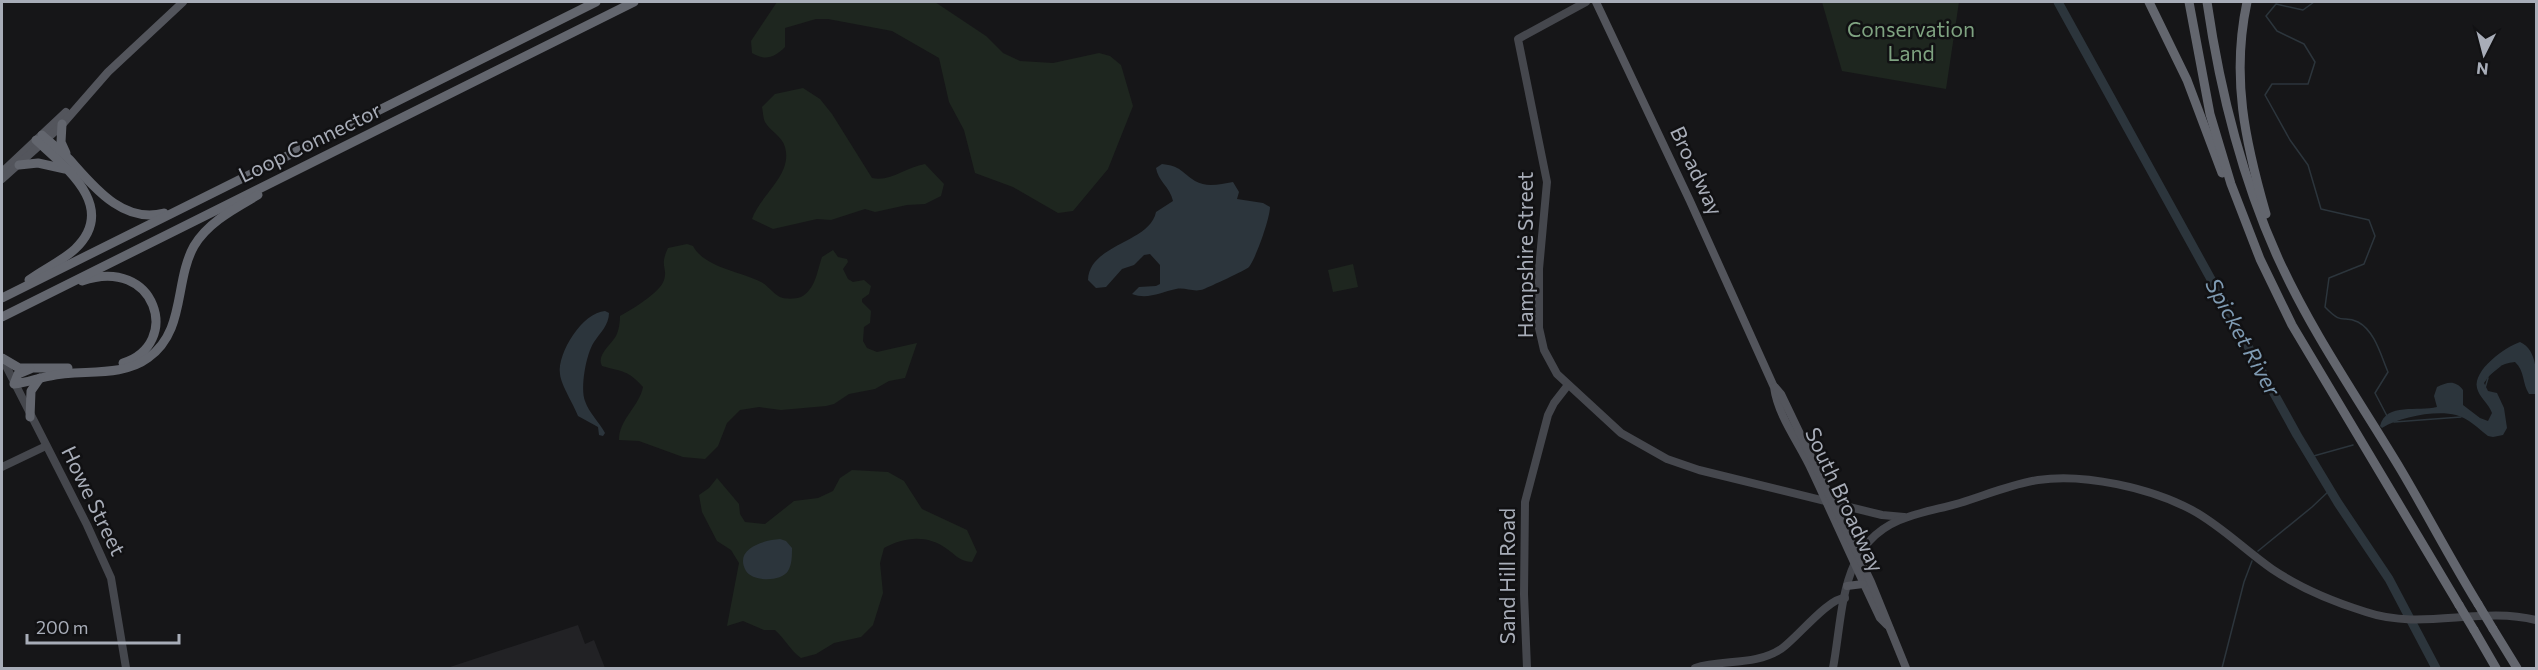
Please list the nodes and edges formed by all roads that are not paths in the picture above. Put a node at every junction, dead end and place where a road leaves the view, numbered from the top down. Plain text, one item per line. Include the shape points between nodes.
1 (183, 2) edge
2 (596, 2) edge
3 (634, 2) edge
4 (1587, 2) edge
5 (1596, 2) edge
6 (2150, 2) edge
7 (2189, 2) edge
8 (2207, 2) edge
9 (2247, 2) edge
10 (88, 92) junction
11 (63, 124) junction
12 (41, 140) junction
13 (68, 158) junction
14 (19, 165) junction
15 (301, 168) junction
16 (68, 169) junction
17 (2, 172) edge
18 (2, 179) edge
19 (206, 197) junction
20 (2260, 259) junction
21 (2279, 260) junction
22 (2, 298) edge
23 (39, 299) junction
24 (2, 318) edge
25 (1760, 357) joint
26 (2, 358) edge
27 (30, 369) junction
28 (40, 378) junction
29 (14, 384) junction
30 (1568, 385) junction
31 (30, 417) junction
32 (46, 446) junction
33 (2, 467) edge
34 (1830, 502) junction
35 (1874, 514) junction
36 (1906, 517) junction
37 (1878, 532) junction
38 (1856, 558) junction
39 (1863, 584) junction
40 (1847, 586) junction
41 (1845, 598) junction
42 (2536, 620) edge
43 (1887, 625) junction
44 (126, 669) edge
45 (1527, 669) edge
46 (1695, 669) edge
47 (1833, 669) edge
48 (1906, 669) edge
49 (2496, 669) edge
50 (2517, 669) edge

1 - 10 main road
2 - 19 highway, Loop Connector
3 - 15 highway, Loop Connector
4 - 30 street, Hampshire Street via 1518,39 1547,182 1539,269 1540,336 1548,361
5 - 25 main road, Broadway
6 - 20 highway via 2187,80 2240,220
7 - 20 highway via 2213,125
8 - 21 highway via 2226,109 2246,176
9 - 21 highway via 2239,53 2242,110 2251,161
10 - 11 main road
10 - 12 main road
11 - 12 main road
11 - 13 highway via 61,142
12 - 13 highway
12 - 14 main road
12 - 16 highway
12 - 17 main road
13 - 19 highway via 98,191 139,215 164,213
14 - 16 highway via 38,163
14 - 18 main road
15 - 23 highway, Loop Connector
15 - 28 highway via 223,217 199,239 190,255 172,328 148,359 122,369
16 - 22 highway via 89,202 90,220 85,236 69,254
19 - 22 highway, Loop Connector
20 - 49 highway, bridge via 2292,325
21 - 50 highway, bridge via 2329,353
23 - 24 highway, Loop Connector
23 - 27 highway via 89,278 126,278 140,286 152,301 155,328 145,348 125,363
25 - 34 main road, South Broadway via 1784,416
26 - 27 highway via 16,367
26 - 29 street, Howe Street
27 - 29 highway via 18,375
28 - 29 highway
28 - 31 highway via 31,391
29 - 31 street, Howe Street
30 - 34 street, Hampshire Street via 1622,433 1667,459
30 - 45 street, Sand Hill Road via 1548,415 1525,501
31 - 32 street, Howe Street
32 - 33 street
32 - 44 street, Howe Street via 111,578
34 - 35 street, Hampshire Street
34 - 38 main road, South Broadway
35 - 36 street, Hampshire Street
35 - 37 street via 1879,521
36 - 37 street
36 - 42 street via 2040,480 2106,482 2193,511 2273,569 2369,613 2414,620 2503,615
37 - 38 street
38 - 39 main road, South Broadway
38 - 40 street
38 - 43 main road, South Broadway via 1880,602
39 - 40 main road
39 - 43 main road, South Broadway
40 - 41 street
41 - 46 street via 1833,601 1797,637 1766,657
41 - 47 street
43 - 48 main road, South Broadway

